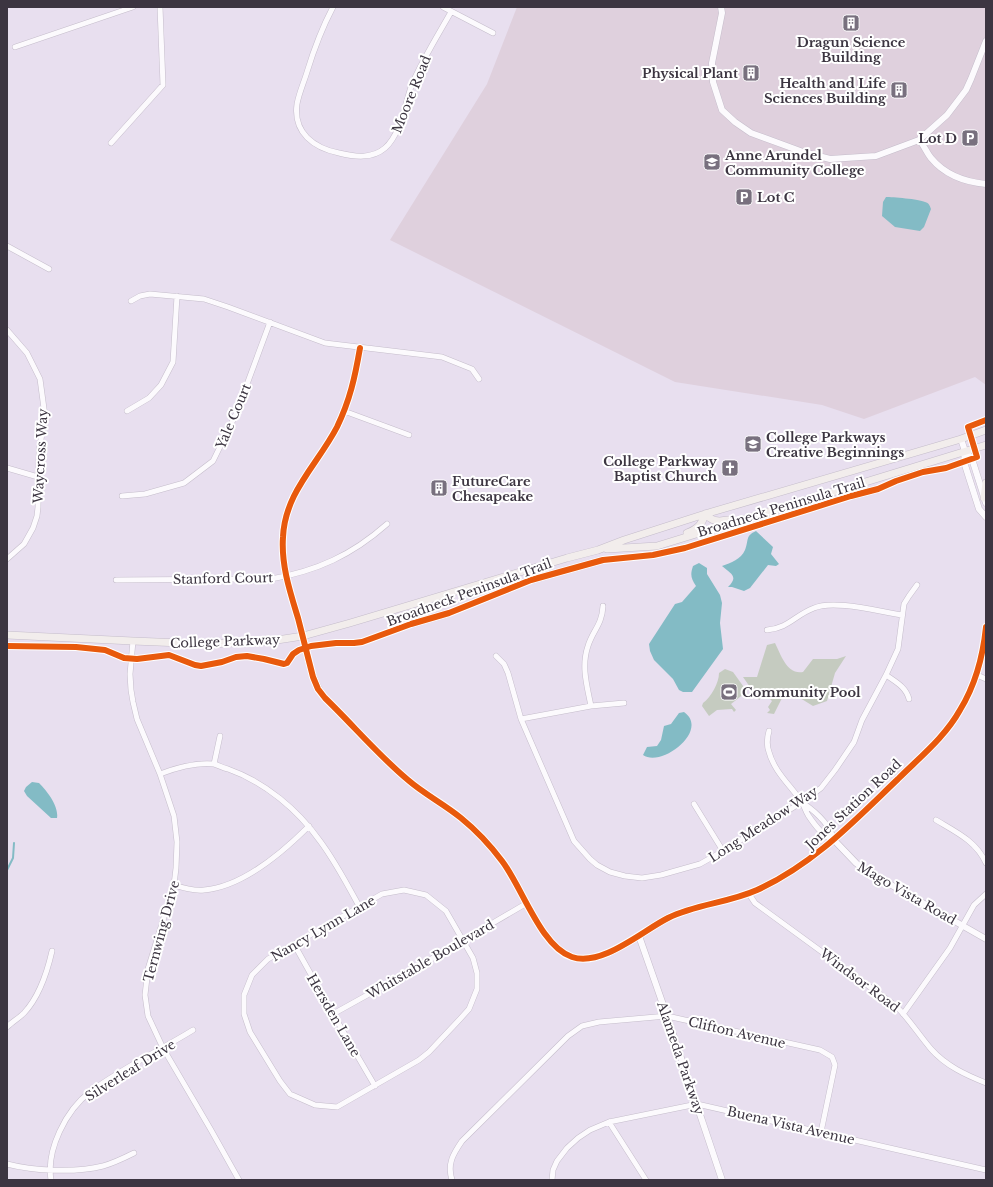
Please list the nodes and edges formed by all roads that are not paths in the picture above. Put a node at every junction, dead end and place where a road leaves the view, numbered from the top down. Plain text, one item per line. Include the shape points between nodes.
1 (133, 7) edge
2 (160, 7) edge
3 (333, 7) edge
4 (443, 7) edge
5 (721, 7) edge
6 (451, 12) junction
7 (493, 33) dead end
8 (986, 41) edge
9 (15, 47) dead end
10 (919, 140) junction
11 (111, 143) dead end
12 (986, 184) edge
13 (7, 246) edge
14 (49, 269) dead end
15 (177, 296) junction
16 (131, 301) dead end
17 (270, 322) junction
18 (8, 333) edge
19 (360, 348) junction
20 (479, 379) dead end
21 (126, 411) dead end
22 (344, 411) junction
23 (986, 430) edge
24 (409, 435) dead end
25 (961, 439) junction
26 (986, 445) edge
27 (965, 451) junction
28 (7, 468) edge
29 (38, 476) junction
30 (986, 483) edge
31 (122, 496) dead end
32 (985, 500) edge
33 (705, 514) junction
34 (750, 517) junction
35 (986, 517) edge
36 (387, 524) dead end
37 (657, 546) junction
38 (598, 550) junction
39 (7, 559) edge
40 (286, 576) junction
41 (116, 580) dead end
42 (917, 585) dead end
43 (603, 606) dead end
44 (902, 615) junction
45 (986, 626) edge
46 (767, 630) dead end
47 (7, 635) edge
48 (303, 636) junction
49 (132, 641) junction
50 (496, 656) dead end
51 (886, 675) junction
52 (977, 675) junction
53 (986, 679) edge
54 (909, 699) dead end
55 (624, 703) dead end
56 (592, 706) junction
57 (522, 719) junction
58 (769, 731) dead end
59 (220, 736) dead end
60 (214, 764) junction
61 (160, 774) junction
62 (802, 802) junction
63 (694, 804) dead end
64 (936, 820) dead end
65 (309, 826) junction
66 (834, 840) junction
67 (723, 851) junction
68 (986, 863) edge
69 (174, 885) junction
70 (749, 894) junction
71 (986, 894) edge
72 (527, 903) junction
73 (359, 906) junction
74 (963, 925) junction
75 (639, 936) junction
76 (986, 938) edge
77 (463, 940) junction
78 (294, 944) junction
79 (52, 951) dead end
80 (333, 1014) junction
81 (903, 1014) junction
82 (667, 1016) junction
83 (7, 1027) edge
84 (193, 1030) dead end
85 (163, 1048) junction
86 (986, 1083) edge
87 (375, 1086) junction
88 (697, 1104) junction
89 (609, 1122) junction
90 (822, 1132) junction
91 (134, 1153) dead end
92 (7, 1164) edge
93 (49, 1169) junction
94 (986, 1170) edge
95 (51, 1180) edge
96 (239, 1180) edge
97 (452, 1180) edge
98 (552, 1180) edge
99 (646, 1180) edge
100 (722, 1180) edge

1 - 9 street
2 - 11 street via 163,85
3 - 6 street, Moore Road via 315,45 297,103 297,118 309,141 315,145 332,152 362,157 385,148 395,135 412,85
4 - 6 street
5 - 10 street via 712,63 712,82 722,110 751,133 830,159 876,156
6 - 7 street
8 - 10 street via 966,90 947,115
10 - 12 street via 929,156 948,174
13 - 14 street
15 - 16 street via 150,294
15 - 17 street via 204,299
15 - 21 street via 173,362 161,385 149,398
17 - 19 street via 325,343
17 - 31 street, Yale Court via 236,414 213,461 184,483 145,494
18 - 29 street, Waycross Way via 27,353 40,379 45,416
19 - 20 street via 442,357 472,368
19 - 22 street via 354,383
22 - 24 street
22 - 40 street via 327,443 299,485 288,510 282,537
23 - 25 main road, College Parkway
25 - 27 street
25 - 33 main road, College Parkway
26 - 27 main road, College Parkway
27 - 32 street via 972,459
27 - 34 main road, College Parkway
27 - 35 street via 964,462 979,509
28 - 29 street
29 - 39 street, Waycross Way via 38,506 33,528 24,544
30 - 32 main road
33 - 34 main road via 718,522
33 - 37 main road via 703,522 694,530
33 - 38 main road, College Parkway
34 - 37 main road, College Parkway
36 - 40 street, Stanford Court via 371,538 338,559 305,572
37 - 38 main road, College Parkway
38 - 48 main road, College Parkway
40 - 41 street, Stanford Court via 271,579
40 - 48 street
42 - 44 street, Long Meadow Way via 904,604
43 - 56 street via 602,617 588,646 584,665 585,681
44 - 46 street via 827,605 815,607 778,629
44 - 51 street, Long Meadow Way via 898,649
45 - 52 street, Jones Station Road
47 - 49 main road, College Parkway
48 - 49 main road, College Parkway via 260,642 206,644
48 - 72 street, Jones Station Road via 318,689 405,778 460,817 487,842 504,864
49 - 61 street, Ternwing Drive via 130,674 133,702 137,719
50 - 57 street, Long Meadow Way via 508,673
51 - 54 street via 904,687
51 - 62 street, Long Meadow Way via 862,720 854,742 839,765 821,788
52 - 53 street
52 - 66 street, Jones Station Road via 966,700 949,727
55 - 56 street
56 - 57 street
57 - 67 street, Long Meadow Way via 574,841 597,864 618,874 642,878 700,864
58 - 62 street via 766,741 769,753 784,779
59 - 60 street
60 - 61 street via 175,768
60 - 65 street via 257,782 290,807
61 - 69 street, Ternwing Drive via 174,816
62 - 66 street via 814,811 832,833
62 - 67 street, Long Meadow Way
63 - 67 street
64 - 68 street via 971,842
65 - 69 street via 287,848 265,864 224,886 203,890
65 - 73 street via 335,863
66 - 70 street, Jones Station Road via 792,871
66 - 74 street, Mago Vista Road via 865,870
69 - 85 street, Ternwing Drive via 148,969 145,995 148,1016
70 - 75 street, Jones Station Road via 668,918
70 - 81 street, Windsor Road via 755,903
71 - 74 street via 974,905
72 - 75 street, Jones Station Road via 555,948 572,957 596,957
72 - 77 street, Whitstable Boulevard
73 - 77 street, Nancy Lynn Lane via 382,894 404,890 426,895 446,911
73 - 78 street, Nancy Lynn Lane
74 - 76 street, Mago Vista Road
74 - 81 street
75 - 82 street, Alameda Parkway
77 - 80 street, Whitstable Boulevard
77 - 87 street, Nancy Lynn Lane via 473,958 477,973 477,989 469,1009 429,1052
78 - 80 street, Hersden Lane
78 - 87 street, Nancy Lynn Lane via 268,959 252,975 244,995 244,1014 250,1032 290,1094 315,1105 337,1107
79 - 83 street via 48,968 35,997 24,1012
80 - 87 street, Hersden Lane
81 - 86 street, Windsor Road via 943,1060 966,1075
82 - 88 street, Alameda Parkway
82 - 90 street, Clifton Avenue via 820,1050 832,1057 834,1073
82 - 97 street, Clifton Avenue via 599,1022 582,1026 568,1036 462,1141 450,1162 449,1172
84 - 85 street, Silverleaf Drive
85 - 93 street, Silverleaf Drive via 89,1092 73,1109 61,1128
85 - 96 street, Ternwing Drive
88 - 89 street, Buena Vista Avenue
88 - 90 street, Buena Vista Avenue
88 - 100 street, Alameda Parkway
89 - 98 street, Buena Vista Avenue via 590,1130 567,1148 553,1170
89 - 99 street
90 - 94 street, Buena Vista Avenue
91 - 93 street via 103,1166 86,1169
92 - 93 street
93 - 95 street, Silverleaf Drive

